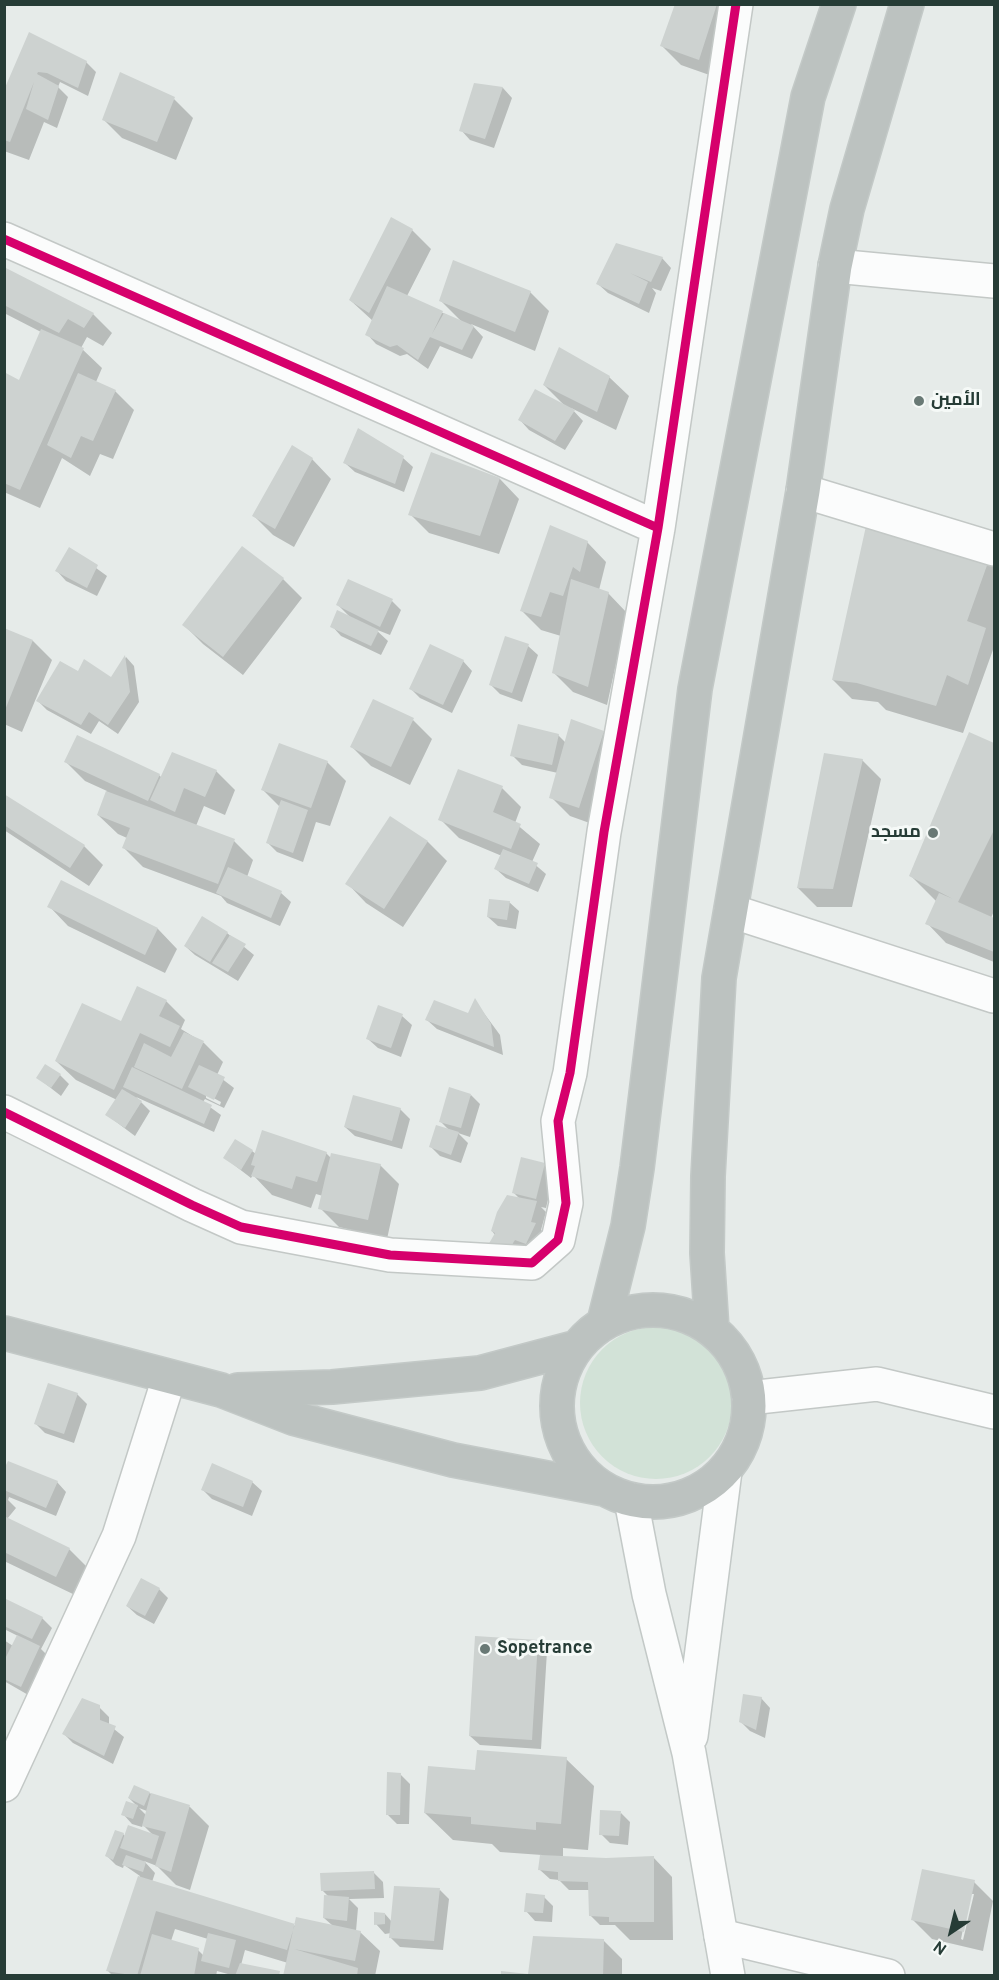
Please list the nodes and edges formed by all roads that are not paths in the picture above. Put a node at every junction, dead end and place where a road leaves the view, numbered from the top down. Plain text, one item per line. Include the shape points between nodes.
1 (736, 4) edge
2 (839, 4) edge
3 (907, 4) edge
4 (4, 239) edge
5 (835, 266) junction
6 (994, 281) edge
7 (802, 490) junction
8 (658, 528) junction
9 (994, 549) edge
10 (731, 911) junction
11 (994, 996) edge
12 (4, 1112) edge
13 (604, 1322) junction
14 (712, 1330) junction
15 (4, 1333) edge
16 (574, 1348) junction
17 (169, 1378) junction
18 (221, 1390) junction
19 (749, 1398) junction
20 (994, 1412) edge
21 (725, 1471) junction
22 (618, 1494) junction
23 (689, 1753) junction
24 (4, 1785) edge
25 (721, 1936) junction
26 (729, 1976) edge
27 (888, 1976) edge

1 - 8 street
2 - 13 highway via 808,97 695,689 637,1168 628,1226
3 - 5 highway via 847,209
4 - 8 street
5 - 6 street
5 - 7 highway
7 - 9 street
7 - 10 highway
8 - 12 street via 604,832 570,1073 558,1120 566,1203 558,1240 532,1263 390,1256 242,1227
10 - 11 street
10 - 14 highway via 719,978 708,1176
13 - 14 highway via 631,1312 659,1310 687,1316
13 - 16 highway
14 - 19 highway via 730,1349 743,1372
15 - 17 highway
16 - 18 highway via 480,1373 332,1388
16 - 22 highway via 560,1377 556,1409 562,1441 579,1468
17 - 18 highway
17 - 24 street via 120,1536
18 - 22 highway via 293,1418 453,1460
19 - 20 street via 877,1384
19 - 21 highway via 748,1424
21 - 22 highway via 705,1488 681,1498 656,1502
21 - 23 street
22 - 23 street via 649,1594
23 - 25 street
25 - 26 street
25 - 27 street

